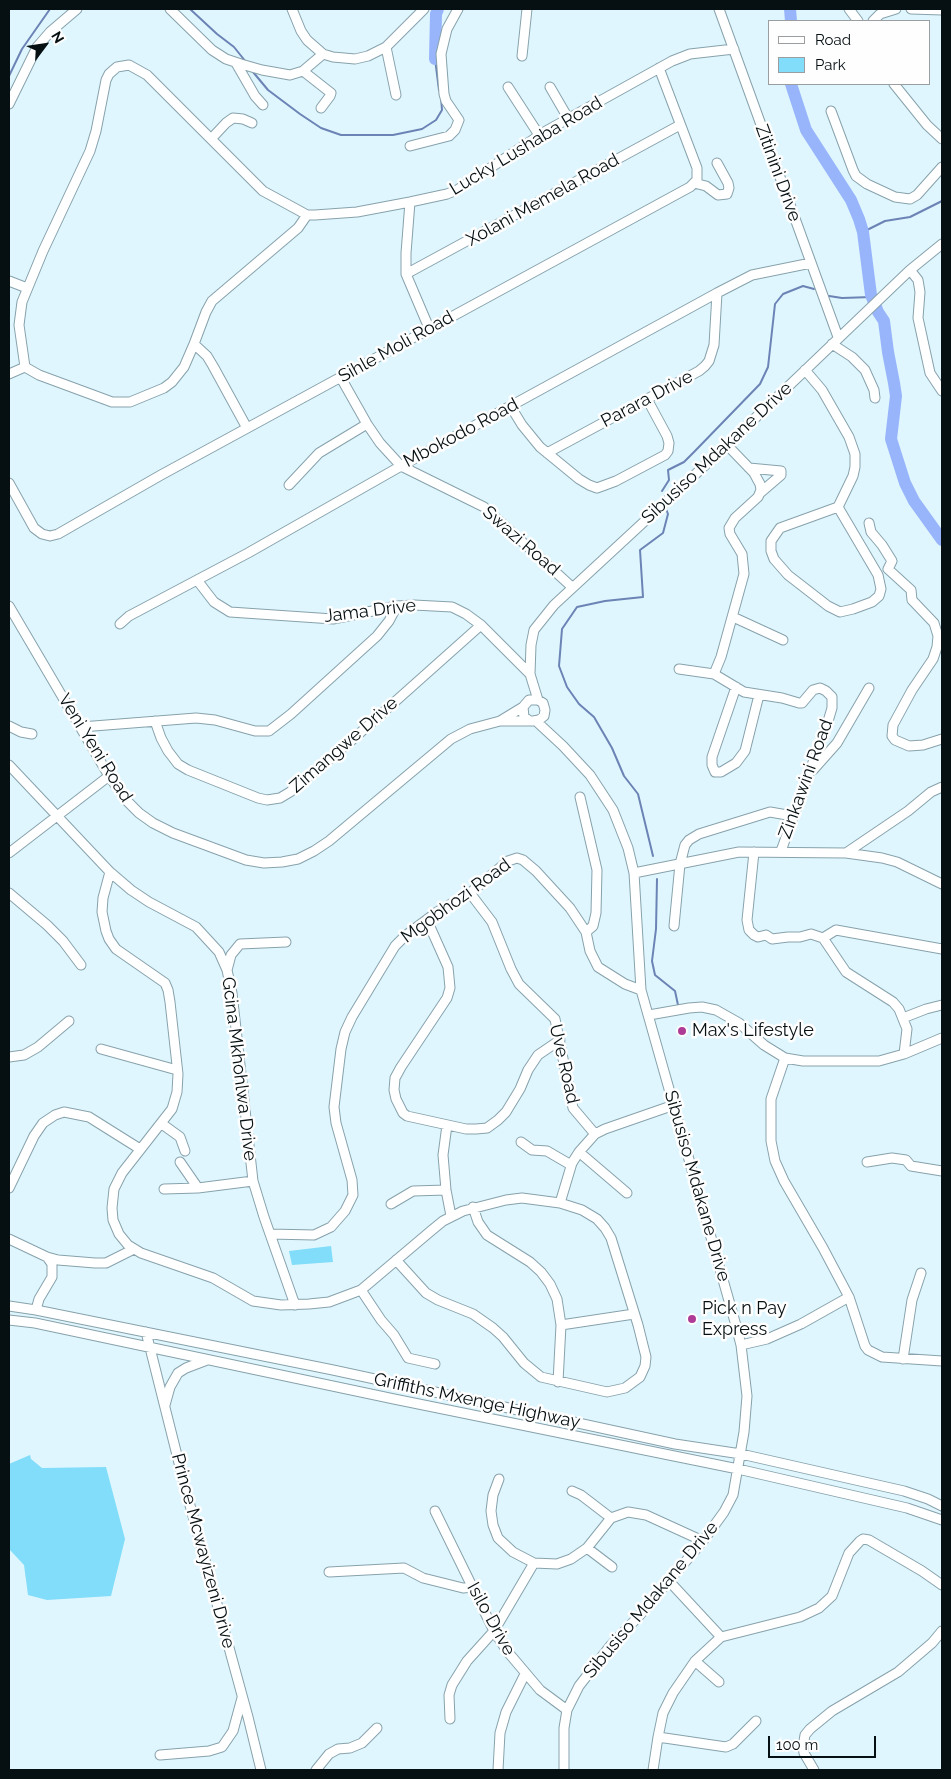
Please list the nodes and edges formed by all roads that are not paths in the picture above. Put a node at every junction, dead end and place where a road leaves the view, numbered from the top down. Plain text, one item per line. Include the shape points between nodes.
1 (77, 9) edge
2 (170, 9) edge
3 (292, 9) edge
4 (424, 9) edge
5 (458, 9) edge
6 (527, 9) edge
7 (719, 9) edge
8 (849, 9) edge
9 (896, 9) edge
10 (911, 9) edge
11 (942, 10) edge
12 (857, 20) edge
13 (874, 20) edge
14 (386, 47) junction
15 (734, 49) junction
16 (323, 54) junction
17 (522, 56) dead end
18 (238, 63) junction
19 (659, 68) junction
20 (303, 70) junction
21 (895, 85) edge
22 (508, 87) dead end
23 (550, 87) dead end
24 (396, 95) dead end
25 (9, 104) edge
26 (263, 105) dead end
27 (321, 108) dead end
28 (831, 111) dead end
29 (568, 118) junction
30 (252, 123) dead end
31 (680, 125) junction
32 (540, 135) junction
33 (211, 139) junction
34 (942, 139) edge
35 (410, 146) dead end
36 (717, 163) dead end
37 (942, 167) edge
38 (694, 183) junction
39 (410, 202) junction
40 (308, 215) junction
41 (942, 244) edge
42 (811, 263) junction
43 (910, 270) junction
44 (406, 274) junction
45 (9, 281) edge
46 (27, 288) junction
47 (717, 292) junction
48 (429, 328) junction
49 (835, 340) junction
50 (194, 344) junction
51 (25, 367) junction
52 (805, 370) junction
53 (9, 374) edge
54 (341, 378) junction
55 (942, 391) edge
56 (875, 398) dead end
57 (646, 399) junction
58 (510, 407) junction
59 (367, 424) junction
60 (248, 428) junction
61 (727, 445) junction
62 (547, 453) junction
63 (401, 466) junction
64 (749, 468) junction
65 (9, 483) edge
66 (289, 485) dead end
67 (760, 493) junction
68 (13, 503) edge
69 (838, 507) junction
70 (870, 523) dead end
71 (197, 580) junction
72 (572, 587) junction
73 (9, 606) edge
74 (397, 606) junction
75 (733, 617) junction
76 (120, 624) dead end
77 (481, 625) junction
78 (783, 640) dead end
79 (679, 669) dead end
80 (714, 674) junction
81 (531, 678) junction
82 (736, 687) junction
83 (869, 688) dead end
84 (759, 694) junction
85 (530, 702) junction
86 (536, 719) junction
87 (156, 721) junction
88 (500, 721) junction
89 (9, 726) edge
90 (81, 727) junction
91 (32, 734) dead end
92 (942, 739) edge
93 (11, 770) edge
94 (810, 772) junction
95 (109, 776) junction
96 (942, 787) edge
97 (580, 797) dead end
98 (55, 816) junction
99 (793, 816) junction
100 (754, 852) junction
101 (781, 852) junction
102 (9, 853) edge
103 (846, 853) junction
104 (680, 864) junction
105 (110, 872) junction
106 (634, 873) junction
107 (942, 884) edge
108 (470, 892) junction
109 (9, 893) edge
110 (427, 920) junction
111 (674, 926) dead end
112 (586, 932) junction
113 (822, 938) junction
114 (286, 942) dead end
115 (942, 949) edge
116 (81, 966) dead end
117 (227, 970) junction
118 (641, 990) junction
119 (942, 1005) edge
120 (649, 1015) junction
121 (903, 1018) junction
122 (69, 1021) dead end
123 (942, 1038) edge
124 (560, 1040) junction
125 (101, 1049) dead end
126 (904, 1054) junction
127 (9, 1057) edge
128 (785, 1058) junction
129 (177, 1070) junction
130 (674, 1105) junction
131 (162, 1124) junction
132 (447, 1125) junction
133 (595, 1134) junction
134 (522, 1142) dead end
135 (140, 1149) junction
136 (185, 1151) dead end
137 (579, 1152) junction
138 (180, 1162) dead end
139 (867, 1162) dead end
140 (571, 1165) junction
141 (942, 1171) edge
142 (253, 1181) junction
143 (9, 1188) edge
144 (198, 1188) junction
145 (164, 1189) dead end
146 (446, 1190) junction
147 (627, 1193) dead end
148 (560, 1203) junction
149 (390, 1204) dead end
150 (473, 1207) junction
151 (451, 1216) junction
152 (270, 1234) junction
153 (9, 1239) edge
154 (134, 1248) junction
155 (47, 1257) junction
156 (396, 1260) junction
157 (921, 1273) dead end
158 (361, 1290) junction
159 (849, 1298) junction
160 (294, 1305) junction
161 (9, 1306) edge
162 (36, 1310) junction
163 (634, 1314) junction
164 (9, 1320) edge
165 (561, 1325) junction
166 (146, 1332) junction
167 (741, 1345) junction
168 (149, 1347) junction
169 (903, 1359) junction
170 (208, 1360) junction
171 (942, 1361) edge
172 (435, 1364) dead end
173 (558, 1382) junction
174 (164, 1406) junction
175 (741, 1454) junction
176 (738, 1469) junction
177 (499, 1479) dead end
178 (572, 1491) dead end
179 (942, 1506) edge
180 (907, 1508) junction
181 (436, 1511) dead end
182 (611, 1518) junction
183 (942, 1520) edge
184 (942, 1526) edge
185 (703, 1542) junction
186 (587, 1548) junction
187 (534, 1563) junction
188 (612, 1567) dead end
189 (329, 1572) dead end
190 (669, 1581) junction
191 (942, 1585) edge
192 (473, 1587) junction
193 (494, 1631) junction
194 (942, 1631) edge
195 (721, 1637) junction
196 (695, 1661) junction
197 (525, 1674) junction
198 (719, 1682) dead end
199 (243, 1697) junction
200 (567, 1710) junction
201 (450, 1719) dead end
202 (756, 1721) dead end
203 (377, 1728) dead end
204 (658, 1737) junction
205 (160, 1754) dead end
206 (262, 1770) edge
207 (316, 1770) edge
208 (498, 1770) edge
209 (564, 1770) edge
210 (653, 1770) edge
211 (814, 1770) edge

1 - 25 street via 37,47
2 - 18 street via 212,50
3 - 16 street via 301,31
4 - 14 street
5 - 35 street via 447,29 441,54 444,94 459,120 449,136
6 - 17 street
7 - 15 street, Zitinini Drive
8 - 12 street
9 - 13 street via 880,14
10 - 11 street
14 - 16 street via 362,58
14 - 24 street
15 - 19 street, Lucky Lushaba Road via 690,54
15 - 42 street, Zitinini Drive
16 - 20 street
18 - 20 street via 290,74
18 - 26 street
19 - 29 street, Lucky Lushaba Road
19 - 31 street
20 - 27 street via 331,93
21 - 34 street
22 - 32 street
23 - 29 street
28 - 37 street via 853,170 867,184 894,197 910,199
29 - 32 street, Lucky Lushaba Road
30 - 33 street via 233,118
31 - 38 street via 698,174
31 - 44 street, Xolani Memela Road
32 - 39 street, Lucky Lushaba Road via 457,190
33 - 40 street via 262,190
33 - 46 street via 141,70 125,64 112,70 106,80 90,151
36 - 38 street via 728,183 727,194 718,195 706,186
38 - 48 street, Sihle Moli Road
39 - 40 street, Lucky Lushaba Road via 357,212
39 - 44 street
40 - 50 street via 212,301
41 - 43 street, Sibusiso Mdakane Drive
42 - 47 street, Mbokodo Road via 752,275
42 - 49 street, Zitinini Drive
43 - 49 street, Sibusiso Mdakane Drive
43 - 55 street via 918,280 918,318 930,374
44 - 48 street
45 - 46 street
46 - 51 street via 19,325
47 - 57 street, Parara Drive via 714,345 709,361 699,371
47 - 58 street, Mbokodo Road
48 - 54 street, Sihle Moli Road
49 - 52 street, Sibusiso Mdakane Drive
49 - 56 street via 865,370
50 - 51 street via 184,367 172,382 130,402 112,402
50 - 60 street via 210,361
51 - 53 street
52 - 61 street, Sibusiso Mdakane Drive
52 - 69 street via 822,390 855,454 853,476
54 - 59 street, Swazi Road
54 - 60 street, Sihle Moli Road
57 - 62 street, Parara Drive
57 - 62 street via 667,436 670,447 665,455 611,484 597,488 579,479
58 - 62 street via 532,439
58 - 63 street, Mbokodo Road
59 - 63 street, Swazi Road
59 - 66 street via 320,453
60 - 68 street, Sihle Moli Road via 58,534 42,534
61 - 64 street
61 - 72 street, Sibusiso Mdakane Drive
63 - 71 street, Mbokodo Road
63 - 72 street, Swazi Road via 484,507
64 - 67 street via 760,484
64 - 67 street via 781,471 781,475
65 - 68 street, Sihle Moli Road
67 - 75 street via 734,518 729,528 744,565
69 - 69 street via 878,575 881,589 872,602 840,612 788,575 771,552 771,541 780,528
70 - 92 street via 872,532 892,561 888,569 911,590 912,600 934,623 938,636 933,658 893,725 892,736 909,746
71 - 74 street, Jama Drive via 214,602 230,612 333,619
71 - 76 street, Mbokodo Road
72 - 81 street, Sibusiso Mdakane Drive via 534,630 530,650
73 - 90 street, Veni Yeni Road
74 - 77 street, Jama Drive via 452,607
74 - 87 street via 377,636 270,731 255,731 196,718
75 - 78 street
75 - 80 street
77 - 81 street, Jama Drive
77 - 87 street, Zimangwe Drive via 352,740 280,798 258,798 183,767 168,751
79 - 80 street, Zinkawini Road
80 - 82 street, Zinkawini Road
81 - 85 street, Sibusiso Mdakane Drive
82 - 84 street, Zinkawini Road
82 - 84 street via 712,757 716,772 731,766 745,751
83 - 94 street via 838,743
84 - 94 street, Zinkawini Road via 802,703 813,690 820,688 832,697 832,708
85 - 86 street via 524,717
85 - 86 street via 544,706
85 - 88 street, Veni Yeni Road
86 - 88 street, Veni Yeni Road
86 - 106 street, Sibusiso Mdakane Drive via 590,775 613,810
87 - 90 street
88 - 95 street, Veni Yeni Road via 451,739 330,841 314,851 282,862 246,860 173,833 139,813
89 - 91 street
90 - 95 street, Veni Yeni Road
93 - 98 street, Gcina Mkhohlwa Drive
94 - 99 street, Zinkawini Road
95 - 98 street
96 - 103 street
97 - 112 street via 597,870 596,914 593,926
98 - 102 street
98 - 105 street, Gcina Mkhohlwa Drive
99 - 101 street, Zinkawini Road
99 - 104 street via 770,812 696,835 687,842
100 - 101 street
100 - 104 street
100 - 113 street via 746,920 752,933 758,937 766,935 772,940 811,934
101 - 103 street
103 - 107 street via 897,862
104 - 106 street
104 - 111 street
105 - 117 street, Gcina Mkhohlwa Drive via 149,902 196,926 219,952
105 - 129 street via 102,912 106,931 116,949 165,983
106 - 118 street, Sibusiso Mdakane Drive
108 - 110 street, Mgobhozi Road
108 - 112 street, Mgobhozi Road via 512,858 520,858 570,908
108 - 124 street, Uve Road via 492,922 519,984 555,1019
109 - 116 street via 63,941
110 - 132 street via 448,967 449,994 401,1067 395,1078 394,1090 398,1106 407,1116
110 - 152 street, Mgobhozi Road via 395,946 345,1032 334,1106 352,1180 353,1195 348,1206 339,1220 322,1233 304,1236
112 - 118 street, Mgobhozi Road via 598,967
113 - 115 street via 836,930
113 - 121 street via 846,972 893,1002
114 - 117 street via 240,944 231,955
117 - 142 street, Gcina Mkhohlwa Drive
118 - 120 street, Sibusiso Mdakane Drive
119 - 121 street
120 - 128 street via 702,1007 716,1010
120 - 130 street, Sibusiso Mdakane Drive
121 - 126 street via 907,1029
122 - 127 street via 38,1047
123 - 126 street
124 - 132 street via 538,1054 520,1089 498,1120 487,1128
124 - 133 street, Uve Road via 573,1108
125 - 129 street
126 - 128 street via 889,1060 868,1062 812,1062
128 - 159 street via 771,1099 774,1161
129 - 131 street via 176,1101
130 - 133 street
130 - 167 street, Sibusiso Mdakane Drive
131 - 135 street
131 - 136 street via 180,1137
132 - 146 street via 443,1154
133 - 137 street
134 - 140 street via 532,1150 547,1151
135 - 143 street via 89,1116 64,1112 43,1123
135 - 154 street via 114,1189 112,1208 119,1234
137 - 140 street
137 - 147 street
138 - 144 street
139 - 141 street via 892,1158 906,1160 911,1166
140 - 148 street
142 - 144 street
142 - 152 street, Gcina Mkhohlwa Drive
144 - 145 street
146 - 149 street via 413,1191
146 - 151 street
148 - 150 street via 522,1198
148 - 163 street via 582,1210 605,1228 616,1250
150 - 151 street
150 - 165 street via 486,1235 530,1262 550,1284 557,1299
151 - 156 street
152 - 160 street, Gcina Mkhohlwa Drive
153 - 155 street
154 - 155 street via 106,1263
154 - 160 street via 213,1278 253,1301
155 - 162 street via 52,1264 52,1277
156 - 158 street
156 - 173 street via 426,1293 482,1319 534,1372
157 - 169 street via 912,1300
158 - 160 street via 329,1302
158 - 172 street via 408,1358
159 - 167 street via 767,1339
159 - 169 street via 862,1341 868,1350 882,1357
161 - 162 street, Griffiths Mxenge Highway
162 - 166 street, Griffiths Mxenge Highway
163 - 165 street
163 - 173 street via 646,1357 640,1377 618,1391 607,1392
164 - 168 street, Griffiths Mxenge Highway
165 - 173 street
166 - 168 street, Prince Mcwayizeni Drive
166 - 175 street, Griffiths Mxenge Highway via 675,1444
167 - 175 street, Sibusiso Mdakane Drive via 747,1396
168 - 170 street, Griffiths Mxenge Highway
168 - 174 street, Prince Mcwayizeni Drive
169 - 171 street
170 - 174 street via 178,1374
170 - 176 street, Griffiths Mxenge Highway
174 - 199 street, Prince Mcwayizeni Drive
175 - 176 street, Sibusiso Mdakane Drive
175 - 179 street, Griffiths Mxenge Highway via 904,1490
176 - 180 street, Griffiths Mxenge Highway
176 - 185 street, Sibusiso Mdakane Drive via 733,1495
177 - 187 street via 491,1511 495,1532 513,1552
178 - 182 street
180 - 183 street, Griffiths Mxenge Highway
180 - 184 street
181 - 192 street, Isilo Drive
182 - 185 street via 628,1512 646,1515
182 - 186 street
185 - 190 street, Sibusiso Mdakane Drive
186 - 187 street via 557,1564
186 - 188 street
187 - 193 street
189 - 192 street via 404,1568 423,1578 463,1588
190 - 195 street
190 - 200 street, Sibusiso Mdakane Drive via 593,1666
191 - 195 street via 863,1539 849,1553 832,1596 819,1608 800,1617
192 - 193 street, Isilo Drive
193 - 197 street, Isilo Drive
193 - 201 street via 467,1661 452,1685
194 - 211 street via 902,1668 832,1710 810,1729 803,1747
195 - 196 street
196 - 198 street
196 - 204 street via 668,1701
197 - 200 street, Isilo Drive via 551,1700
197 - 208 street via 506,1712 500,1733
199 - 205 street via 233,1732 222,1747 209,1751
199 - 206 street, Prince Mcwayizeni Drive
200 - 209 street, Sibusiso Mdakane Drive
202 - 204 street via 726,1747
203 - 207 street via 362,1742 329,1754
204 - 210 street

